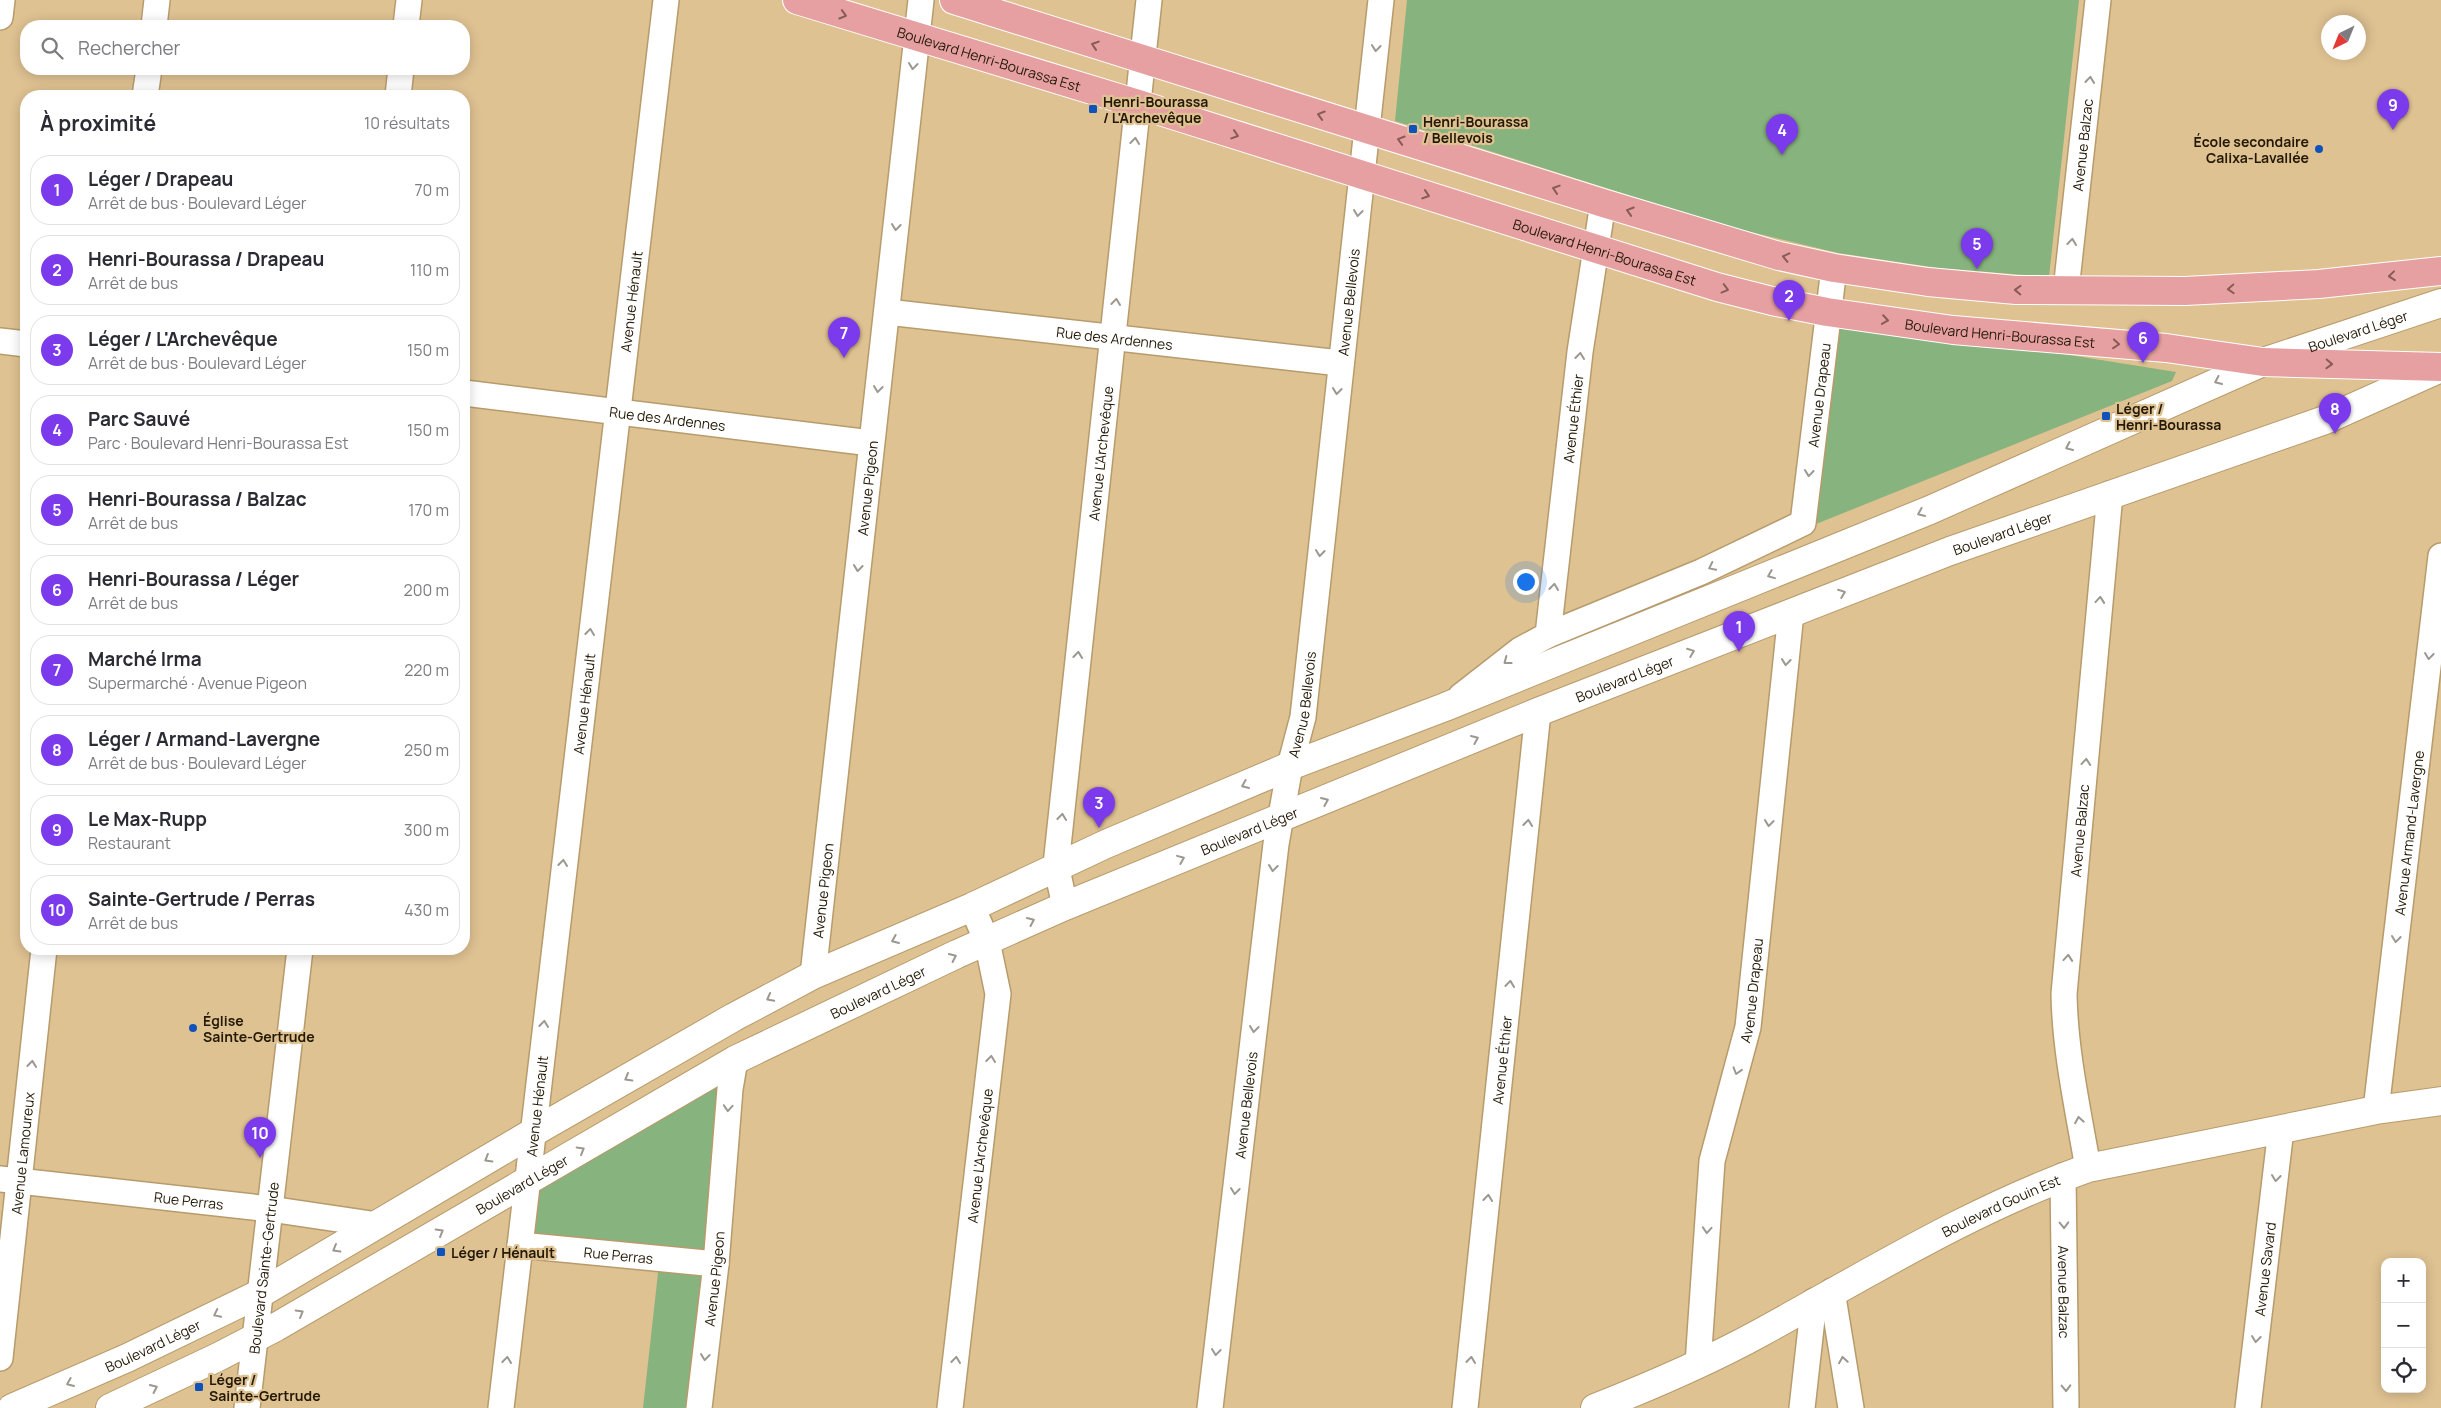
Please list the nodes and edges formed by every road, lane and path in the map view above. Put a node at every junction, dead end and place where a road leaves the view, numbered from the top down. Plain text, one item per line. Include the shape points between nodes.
1 (2, 0) edge
2 (157, 0) edge
3 (409, 0) edge
4 (666, 0) edge
5 (797, 0) edge
6 (921, 0) edge
7 (954, 0) edge
8 (1149, 0) edge
9 (1381, 0) edge
10 (2098, 0) edge
11 (0, 17) edge
12 (155, 20) edge
13 (407, 20) edge
14 (916, 37) junction
15 (1142, 60) junction
16 (148, 75) edge
17 (400, 75) edge
18 (147, 90) edge
19 (399, 90) edge
20 (1138, 104) junction
21 (1368, 129) junction
22 (1363, 175) junction
23 (1603, 203) junction
24 (1595, 249) junction
25 (1834, 268) junction
26 (2441, 271) edge
27 (2066, 290) junction
28 (2441, 303) edge
29 (887, 312) junction
30 (1827, 312) junction
31 (1112, 338) junction
32 (0, 341) edge
33 (20, 343) edge
34 (1340, 362) junction
35 (2263, 362) junction
36 (2441, 367) edge
37 (470, 394) edge
38 (616, 410) junction
39 (872, 443) junction
40 (2110, 494) junction
41 (1804, 523) joint
42 (2441, 556) edge
43 (1791, 613) junction
44 (1548, 636) junction
45 (1446, 707) junction
46 (1538, 712) junction
47 (1290, 766) junction
48 (1280, 820) junction
49 (1056, 866) junction
50 (1065, 906) junction
51 (972, 907) junction
52 (987, 941) junction
53 (43, 955) edge
54 (299, 955) edge
55 (813, 975) junction
56 (735, 1060) junction
57 (2441, 1101) edge
58 (2376, 1110) junction
59 (2281, 1129) junction
60 (532, 1133) junction
61 (2076, 1172) junction
62 (9, 1180) edge
63 (529, 1181) junction
64 (270, 1209) junction
65 (378, 1225) junction
66 (520, 1245) junction
67 (716, 1264) junction
68 (261, 1293) junction
69 (1823, 1296) junction
70 (257, 1337) junction
71 (0, 1358) edge
72 (1698, 1364) junction
73 (1598, 1407) edge
74 (12, 1408) edge
75 (110, 1408) edge
76 (247, 1408) edge
77 (501, 1408) edge
78 (699, 1408) edge
79 (950, 1408) edge
80 (1210, 1408) edge
81 (1465, 1408) edge
82 (1802, 1408) edge
83 (1851, 1408) edge
84 (2066, 1408) edge
85 (2248, 1408) edge

1 - 11 street
2 - 12 street
3 - 13 street
4 - 38 street, Avenue Hénault
5 -> 14 main road, Boulevard Henri-Bourassa Est
6 - 14 street, Avenue Pigeon
15 -> 7 main road
8 - 15 street, Avenue L'Archevêque
9 -> 21 street, Avenue Bellevois
27 -> 10 street, Avenue Balzac
14 - 20 main road, Boulevard Henri-Bourassa Est
14 -> 29 street, Avenue Pigeon
15 - 20 street, Avenue L'Archevêque
21 -> 15 main road
16 - 18 street
17 - 19 street
20 -> 22 main road, Boulevard Henri-Bourassa Est
31 -> 20 street, Avenue L'Archevêque
21 - 22 street, Avenue Bellevois
23 -> 21 main road
22 -> 24 main road, Boulevard Henri-Bourassa Est
22 -> 34 street, Avenue Bellevois
23 - 24 street, Avenue Éthier
25 -> 23 main road via 1779,256
24 -> 30 main road, Boulevard Henri-Bourassa Est via 1717,287
44 -> 24 street, Avenue Éthier
27 -> 25 main road via 2016,290 1928,282
25 - 30 street, Avenue Drapeau
26 -> 27 main road via 2319,284 2185,292
28 - 35 main road, Boulevard Léger
29 - 31 street, Rue des Ardennes
29 -> 39 street, Avenue Pigeon
30 -> 35 main road, Boulevard Henri-Bourassa Est via 1953,330 2166,348
30 -> 41 street, Avenue Drapeau
31 - 34 street, Rue des Ardennes
49 -> 31 street, Avenue L'Archevêque
32 - 33 street
34 -> 47 street, Avenue Bellevois via 1303,717
35 -> 36 main road, Boulevard Henri-Bourassa Est
35 -> 45 main road, Boulevard Léger via 1930,510
36 - 40 main road, Boulevard Léger via 2325,420
37 - 38 street, Rue des Ardennes
38 - 39 street, Rue des Ardennes
60 -> 38 street, Avenue Hénault
39 -> 55 street, Avenue Pigeon
43 -> 40 main road, Boulevard Léger via 1950,551
61 -> 40 street, Avenue Balzac via 2074,1090 2064,994
41 -> 44 street, Boulevard Léger via 1702,572
42 -> 58 street, Avenue Armand-Lavergne
46 -> 43 main road, Boulevard Léger
43 -> 72 street, Avenue Drapeau via 1748,1027 1712,1161
44 -> 45 street, Boulevard Léger via 1520,650
45 - 47 main road, Boulevard Léger
48 -> 46 main road, Boulevard Léger
81 -> 46 street, Avenue Éthier
47 - 48 street, Avenue Bellevois
47 -> 49 main road, Boulevard Léger
50 -> 48 main road, Boulevard Léger
48 -> 80 street, Avenue Bellevois
49 - 50 street, Avenue L'Archevêque
49 - 51 main road, Boulevard Léger
52 -> 50 main road, Boulevard Léger
51 - 52 street, Avenue L'Archevêque
51 -> 55 main road, Boulevard Léger
56 -> 52 main road, Boulevard Léger
79 -> 52 street, Avenue L'Archevêque via 998,994
62 -> 53 street, Avenue Lamoureux
54 - 64 street, Boulevard Sainte-Gertrude
55 -> 60 main road, Boulevard Léger
63 -> 56 main road, Boulevard Léger
56 -> 67 street, Avenue Pigeon
57 - 58 main road, Boulevard Gouin Est
58 - 59 main road, Boulevard Gouin Est
59 - 61 main road, Boulevard Gouin Est
59 -> 85 street, Avenue Savard
60 - 63 street, Avenue Hénault
60 -> 65 main road, Boulevard Léger
61 - 69 main road, Boulevard Gouin Est via 2002,1201
61 -> 84 street, Avenue Balzac
62 - 64 street, Rue Perras
62 - 71 street, Avenue Lamoureux
63 - 66 street, Avenue Hénault
70 -> 63 main road, Boulevard Léger
64 - 65 street, Rue Perras
64 - 68 street, Boulevard Sainte-Gertrude
65 -> 68 main road, Boulevard Léger
66 - 67 street, Rue Perras
77 -> 66 street, Avenue Hénault
67 -> 78 street, Avenue Pigeon
68 - 70 street, Boulevard Sainte-Gertrude
68 -> 74 main road, Boulevard Léger via 127,1358
69 - 72 main road, Boulevard Gouin Est
69 - 82 street
83 -> 69 street
75 -> 70 main road, Boulevard Léger
70 - 76 street, Boulevard Sainte-Gertrude
72 - 73 main road, Boulevard Gouin Est

